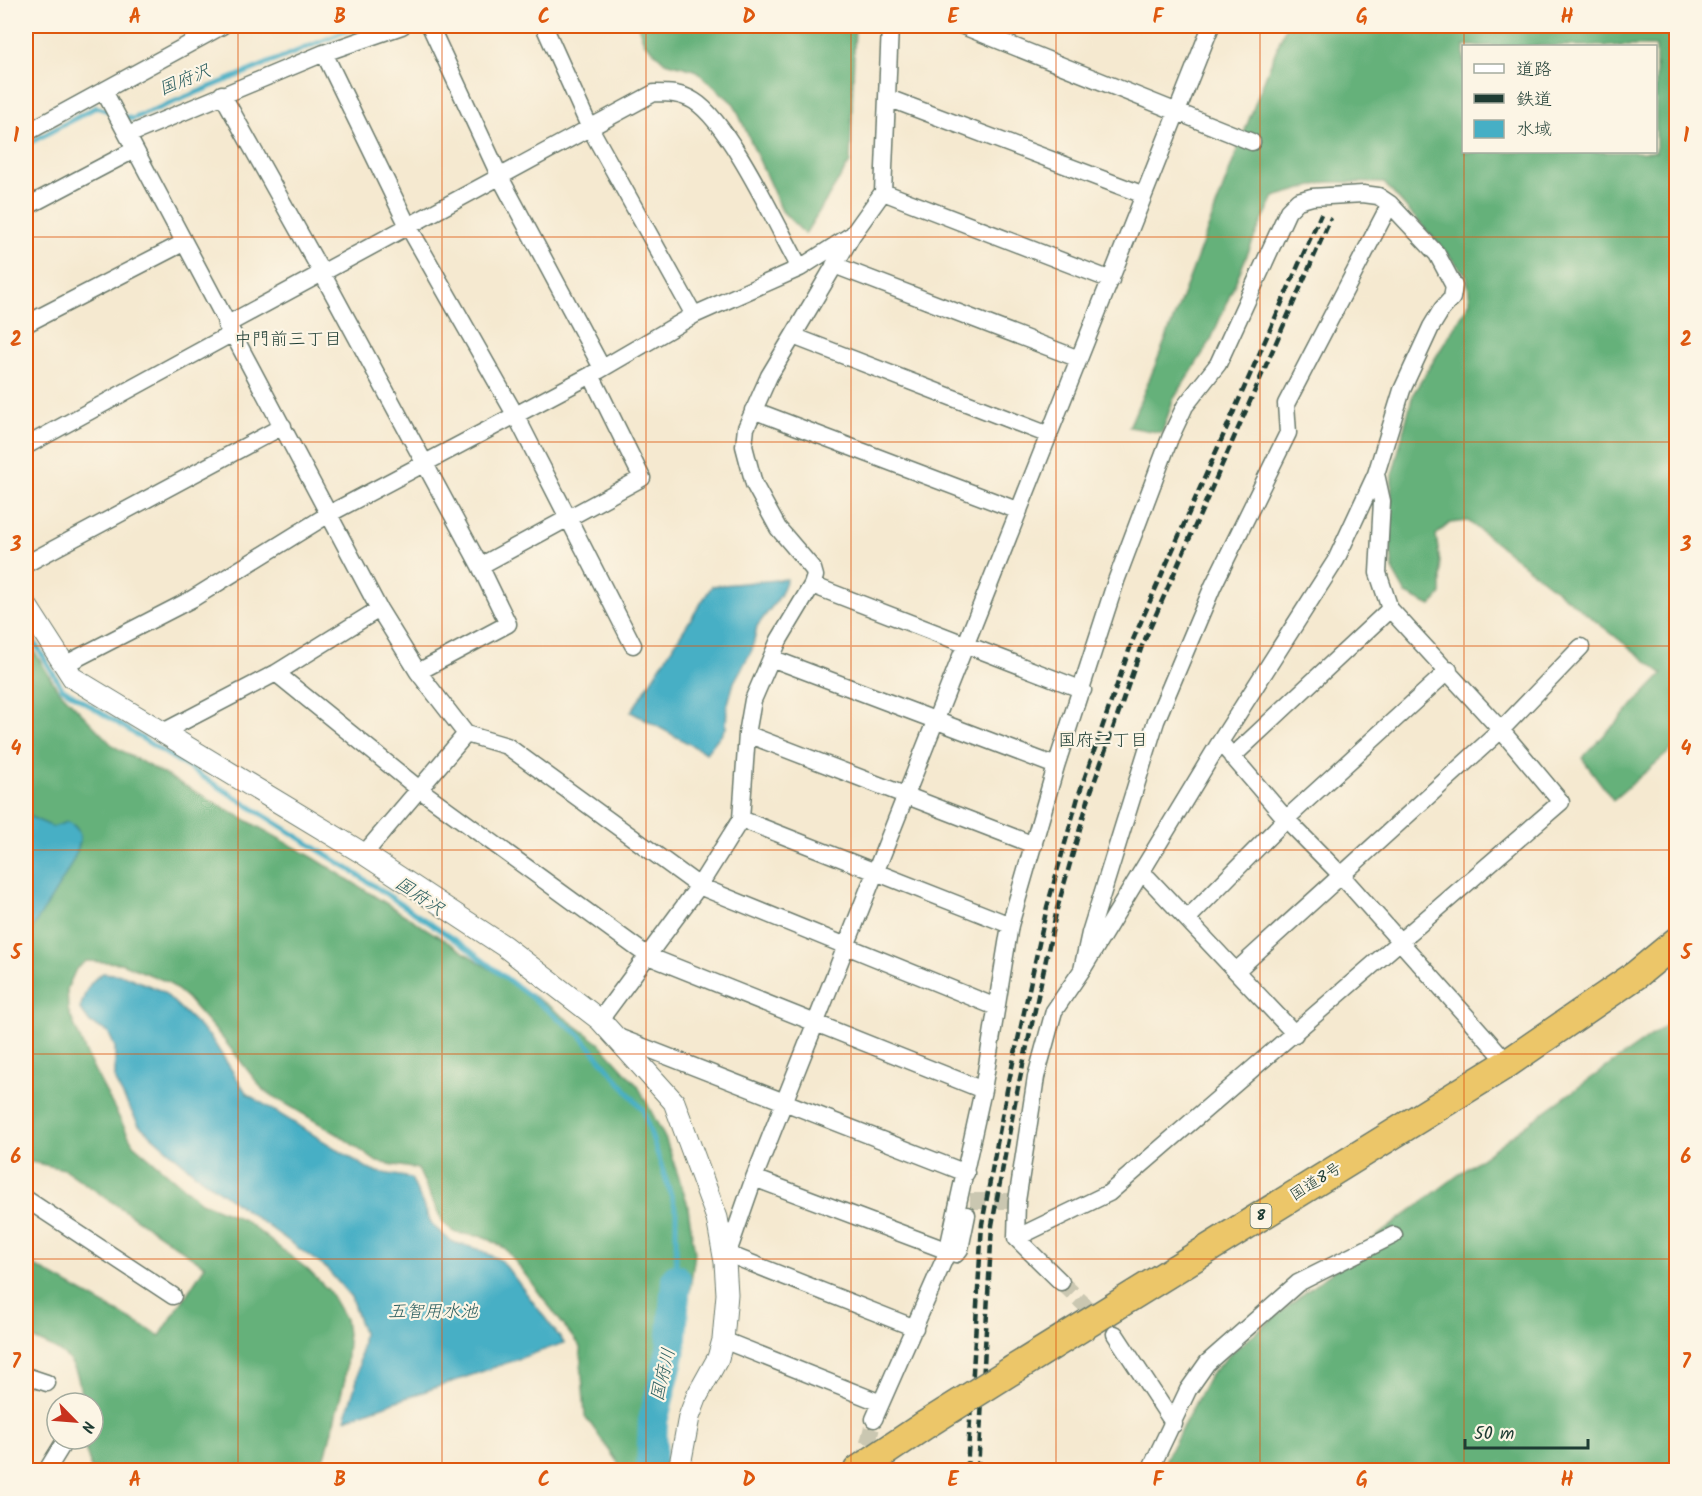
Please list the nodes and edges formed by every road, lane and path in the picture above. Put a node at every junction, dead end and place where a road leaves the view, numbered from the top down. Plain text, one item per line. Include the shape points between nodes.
1 (222, 26) edge
2 (402, 26) edge
3 (430, 26) edge
4 (544, 26) edge
5 (890, 26) edge
6 (963, 26) edge
7 (1211, 26) edge
8 (324, 53) junction
9 (104, 91) junction
10 (222, 94) junction
11 (888, 98) junction
12 (1177, 112) junction
13 (589, 126) junction
14 (26, 133) edge
15 (131, 142) junction
16 (1252, 142) dead end
17 (500, 177) junction
18 (883, 192) junction
19 (1144, 195) junction
20 (1390, 204) junction
21 (26, 207) edge
22 (407, 224) junction
23 (853, 234) junction
24 (183, 243) junction
25 (834, 265) junction
26 (800, 268) junction
27 (322, 273) junction
28 (1111, 280) junction
29 (694, 315) junction
30 (26, 324) edge
31 (229, 329) junction
32 (793, 336) junction
33 (1079, 359) junction
34 (596, 372) junction
35 (753, 410) junction
36 (516, 416) junction
37 (283, 426) junction
38 (1049, 435) junction
39 (26, 446) edge
40 (424, 464) junction
41 (1376, 474) junction
42 (1019, 511) junction
43 (328, 514) junction
44 (566, 518) junction
45 (26, 564) edge
46 (480, 566) junction
47 (813, 585) junction
48 (26, 605) edge
49 (379, 609) junction
50 (1390, 609) junction
51 (967, 643) junction
52 (633, 645) dead end
53 (1581, 647) dead end
54 (771, 658) junction
55 (64, 665) junction
56 (1449, 670) junction
57 (418, 672) junction
58 (276, 673) junction
59 (1083, 690) junction
60 (936, 719) junction
61 (1502, 729) junction
62 (162, 732) junction
63 (466, 734) junction
64 (747, 735) junction
65 (1220, 742) junction
66 (1232, 757) junction
67 (1056, 766) junction
68 (419, 789) junction
69 (906, 796) junction
70 (741, 819) junction
71 (1286, 819) junction
72 (1034, 845) junction
73 (364, 854) junction
74 (876, 872) junction
75 (1340, 874) junction
76 (1148, 878) dead end
77 (699, 886) junction
78 (1187, 920) junction
79 (1010, 925) junction
80 (1399, 940) junction
81 (1677, 942) edge
82 (846, 946) junction
83 (648, 956) junction
84 (1082, 970) junction
85 (1236, 971) junction
86 (996, 1007) junction
87 (600, 1020) junction
88 (816, 1023) junction
89 (1295, 1034) junction
90 (618, 1037) junction
91 (1508, 1063) junction
92 (983, 1090) junction
93 (784, 1101) junction
94 (966, 1173) junction
95 (754, 1178) junction
96 (26, 1199) edge
97 (970, 1201) dead end
98 (1394, 1235) dead end
99 (1016, 1238) junction
100 (947, 1252) junction
101 (726, 1258) junction
102 (1061, 1282) tunnel mouth
103 (173, 1296) dead end
104 (915, 1328) junction
105 (1114, 1334) tunnel mouth
106 (723, 1340) junction
107 (26, 1376) edge
108 (47, 1383) dead end
109 (881, 1403) junction
110 (874, 1419) tunnel mouth
111 (1174, 1424) junction
112 (59, 1451) edge
113 (47, 1470) edge
114 (679, 1470) edge
115 (858, 1470) edge
116 (1150, 1470) edge

1 - 9 street
2 - 8 street
3 - 17 street
4 - 13 street
5 - 11 street
6 - 12 street
7 - 12 street
8 - 10 street
8 - 22 street
9 - 14 street
9 - 15 street
10 - 15 street
10 - 27 street
11 - 18 street
11 - 19 street
12 - 16 street
12 - 19 street
13 - 17 street
13 - 26 street via 654,93 682,95 696,102 730,140
13 - 29 street
15 - 21 street
15 - 24 street
17 - 22 street
17 - 34 street
18 - 23 street
18 - 28 street
19 - 28 street
20 - 41 street via 1437,254 1454,286 1452,298 1431,327 1402,390
20 - 59 street via 1378,196 1337,194 1298,201 1288,211 1218,364 1185,406 1170,438 1116,581
20 - 84 street via 1286,404 1288,433 1213,586 1156,721
22 - 27 street
22 - 36 street
23 - 25 street
23 - 26 street
24 - 30 street
24 - 31 street
25 - 32 street
25 - 33 street
26 - 29 street
27 - 31 street
27 - 40 street
28 - 33 street
29 - 34 street
31 - 37 street
31 - 39 street
32 - 35 street
32 - 38 street
33 - 38 street
34 - 36 street
34 - 44 street via 642,478
35 - 42 street
35 - 47 street via 744,446 754,484 778,528 813,569
36 - 40 street
36 - 44 street
37 - 43 street
37 - 45 street
38 - 42 street
40 - 43 street
40 - 46 street
41 - 50 street via 1383,501 1378,573
41 - 65 street via 1336,560
42 - 51 street
43 - 49 street
43 - 55 street via 192,600
44 - 46 street
44 - 52 street
46 - 57 street via 508,624
47 - 51 street
47 - 54 street
48 - 55 street
49 - 57 street
49 - 58 street
50 - 56 street
50 - 66 street
51 - 59 street
51 - 60 street
53 - 61 street
54 - 60 street
54 - 64 street via 753,700
55 - 62 street via 73,678
56 - 61 street
56 - 71 street
57 - 63 street
58 - 62 street
58 - 68 street
59 - 67 street
60 - 67 street
60 - 69 street
61 - 75 street
61 - 80 street via 1560,802
62 - 73 street
63 - 68 street
63 - 77 street via 507,747
64 - 69 street
64 - 70 street
65 - 66 street
65 - 84 street
66 - 71 street
67 - 72 street
68 - 73 street
68 - 83 street
69 - 72 street
69 - 74 street
70 - 74 street
70 - 77 street
71 - 75 street
71 - 78 street
72 - 79 street
73 - 87 street via 504,946
74 - 79 street
74 - 82 street
75 - 80 street
75 - 85 street
76 - 78 street
77 - 82 street
77 - 83 street
78 - 85 street
79 - 86 street
80 - 89 street
80 - 91 street
81 - 91 highway, 国道8号 / 8
82 - 86 street
82 - 88 street
83 - 87 street
83 - 88 street
84 - 99 street via 1053,1011 1036,1077 1017,1202
85 - 89 street
86 - 92 street
87 - 90 street
88 - 92 street
88 - 93 street
89 - 99 street via 1109,1193
90 - 93 street
90 - 101 street via 674,1102 717,1218
91 - 115 highway, 国道8号 / 8, bridge
92 - 94 street
93 - 94 street
93 - 95 street
94 - 100 street
95 - 100 street
95 - 101 street
96 - 103 street
97 - 100 street via 960,1249 956,1254
98 - 111 street via 1298,1283 1207,1363 1188,1390
99 - 102 street
100 - 104 street
101 - 104 street
101 - 106 street
104 - 109 street
105 - 111 street
106 - 109 street
106 - 114 street via 689,1417
107 - 108 street
109 - 110 street
111 - 116 street
112 - 113 street

